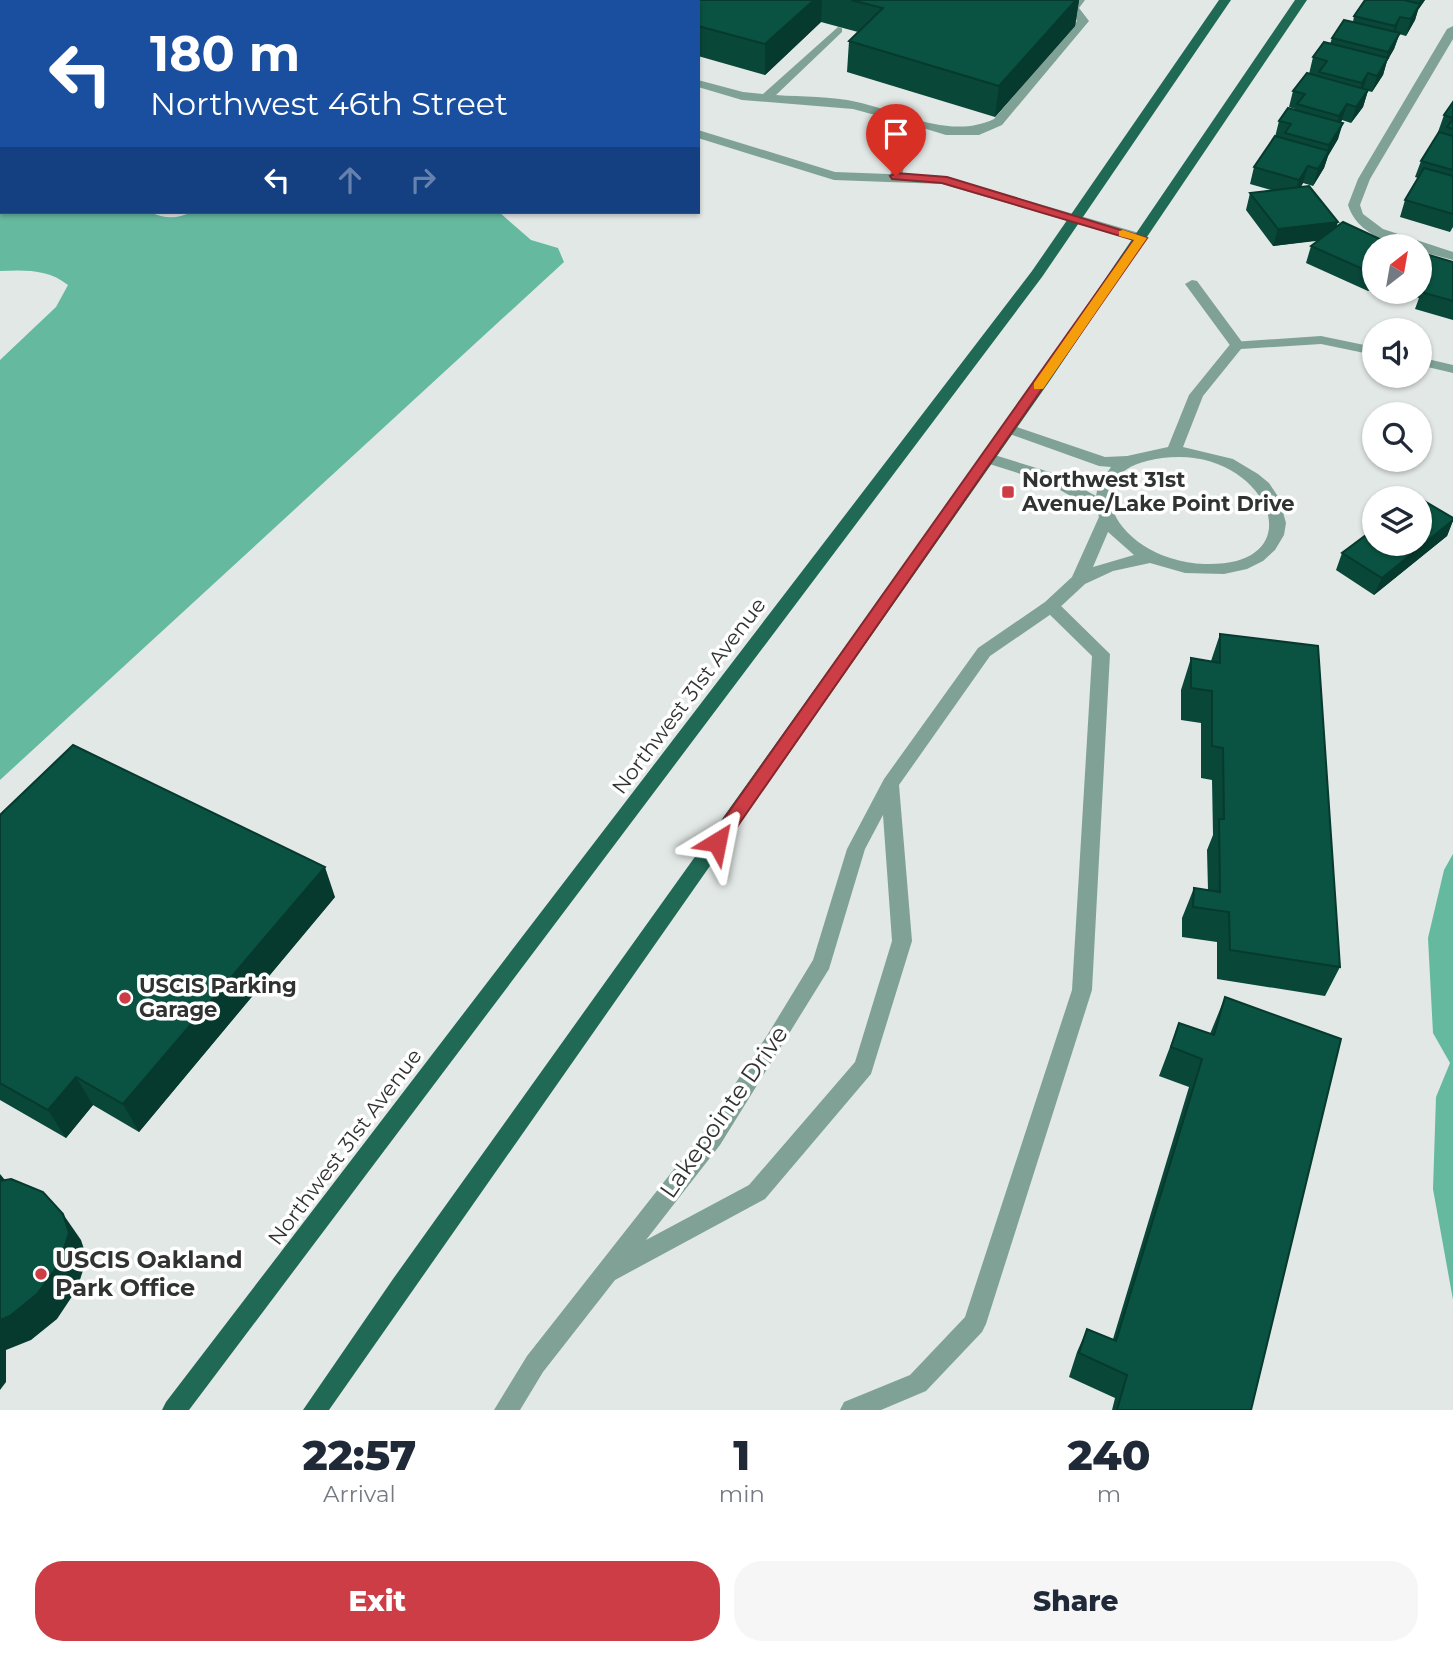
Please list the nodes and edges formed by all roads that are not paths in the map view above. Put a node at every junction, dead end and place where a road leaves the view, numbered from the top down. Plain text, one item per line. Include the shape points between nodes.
1 (1079, 0) edge
2 (1225, 0) edge
3 (1301, 0) edge
4 (1453, 29) edge
5 (838, 30) dead end
6 (700, 84) edge
7 (766, 98) junction
8 (908, 120) junction
9 (700, 135) edge
10 (896, 176) junction
11 (1076, 220) junction
12 (1141, 238) junction
13 (1453, 256) edge
14 (1192, 284) dead end
15 (1237, 345) junction
16 (1362, 349) edge
17 (1432, 364) edge
18 (1453, 369) edge
19 (1009, 429) junction
20 (1174, 452) junction
21 (988, 458) junction
22 (1128, 461) junction
23 (1104, 512) junction
24 (1150, 557) junction
25 (1079, 580) junction
26 (1051, 606) junction
27 (890, 784) junction
28 (607, 1273) junction
29 (174, 1410) edge
30 (315, 1410) edge
31 (506, 1410) edge
32 (852, 1410) edge

1 - 8 street via 1073,8 1083,21 998,122 979,131 946,131
2 - 11 main road, Northwest 31st Avenue
3 - 12 main road via 1211,126
4 - 13 street via 1353,204 1356,216 1388,237
5 - 7 street
6 - 7 street
7 - 8 street via 854,105
8 - 10 street
9 - 10 street via 834,176
10 - 11 street via 943,180
11 - 12 street
11 - 29 main road, Northwest 31st Avenue
12 - 19 main road
14 - 15 street
15 - 16 street via 1321,340
15 - 20 street via 1196,395
17 - 18 street
19 - 21 main road
19 - 22 street via 1104,462
20 - 22 street
20 - 24 street via 1216,458 1242,469 1268,490 1280,526 1275,541 1246,563 1192,569
21 - 23 street via 1051,478
21 - 30 main road
22 - 23 street via 1108,477 1103,489
23 - 24 street via 1124,541
23 - 25 street
24 - 25 street via 1109,566
25 - 26 street, Lakepointe Drive
26 - 27 street, Lakepointe Drive via 984,652
26 - 32 street via 1101,654 1082,990 974,1324 918,1383
27 - 28 street, Lakepointe Drive via 856,849 822,963 712,1138
27 - 28 street via 902,941 864,1067 757,1192
28 - 31 street, Lakepointe Drive via 535,1364

